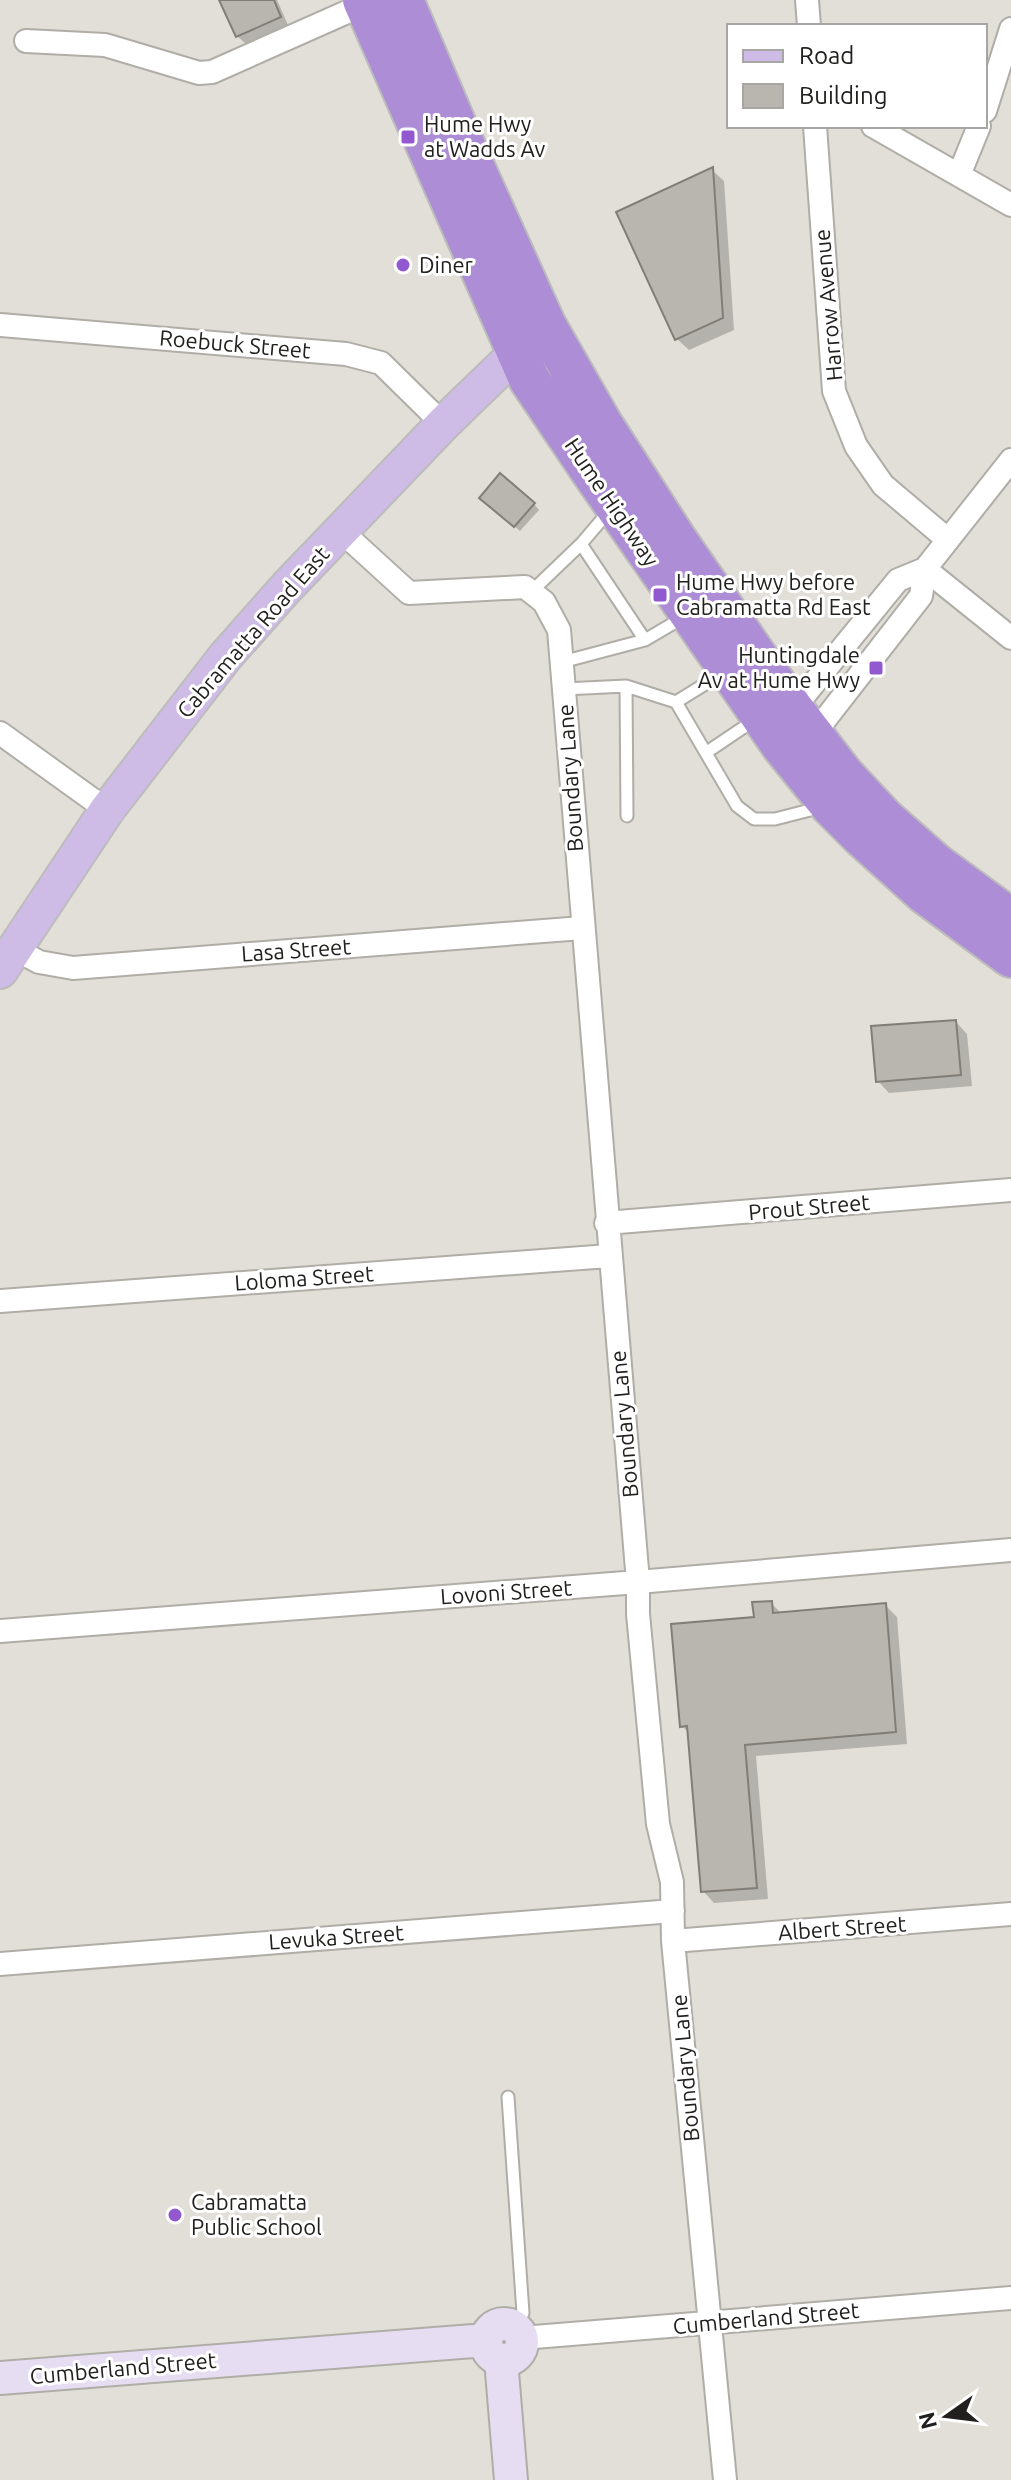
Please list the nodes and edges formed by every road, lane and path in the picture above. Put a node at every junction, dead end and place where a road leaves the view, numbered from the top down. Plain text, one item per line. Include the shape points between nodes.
1 (807, 0) edge
2 (377, 1) edge
3 (809, 24) edge
4 (1011, 29) edge
5 (26, 41) dead end
6 (987, 105) edge
7 (815, 128) edge
8 (877, 128) edge
9 (978, 128) edge
10 (959, 175) junction
11 (1011, 205) edge
12 (0, 325) edge
13 (531, 338) junction
14 (443, 424) junction
15 (1011, 460) edge
16 (614, 505) junction
17 (341, 531) junction
18 (947, 539) junction
19 (581, 544) junction
20 (925, 569) junction
21 (533, 590) junction
22 (689, 613) junction
23 (1011, 638) edge
24 (645, 640) junction
25 (562, 662) junction
26 (728, 669) junction
27 (626, 686) junction
28 (564, 689) junction
29 (676, 702) junction
30 (789, 720) junction
31 (0, 733) edge
32 (707, 752) junction
33 (830, 805) junction
34 (107, 810) junction
35 (627, 816) dead end
36 (1011, 919) edge
37 (582, 928) junction
38 (1011, 957) edge
39 (7, 960) edge
40 (1011, 1190) edge
41 (606, 1223) junction
42 (609, 1256) junction
43 (0, 1301) edge
44 (1011, 1550) edge
45 (638, 1582) junction
46 (0, 1631) edge
47 (673, 1911) junction
48 (1011, 1914) edge
49 (673, 1941) junction
50 (0, 1964) edge
51 (508, 2097) dead end
52 (1011, 2298) edge
53 (709, 2322) junction
54 (506, 2342) junction
55 (0, 2378) edge
56 (511, 2480) edge
57 (725, 2480) edge

1 - 3 street
2 - 5 street via 212,72 199,73 105,45
2 - 13 highway, Hume Highway via 477,174
4 - 6 street
7 - 18 street, Harrow Avenue via 834,391 856,446 883,485
8 - 10 street
9 - 10 street
10 - 11 street
12 - 14 street, Roebuck Street via 346,354 381,363
13 - 14 main road, Cabramatta Road East
13 - 16 highway, Hume Highway via 533,384
13 - 30 highway, Hume Highway via 602,424
14 - 17 main road, Cabramatta Road East
15 - 18 street
16 - 19 lane
16 - 22 highway, Hume Highway
17 - 21 street via 409,593
17 - 34 main road, Cabramatta Road East via 225,657
18 - 20 street
19 - 21 lane
19 - 24 lane
20 - 23 street
20 - 30 street via 898,580
20 - 30 street via 921,596
21 - 25 street, Boundary Lane via 559,630
22 - 24 lane
22 - 26 highway, Hume Highway
24 - 25 lane
25 - 28 street, Boundary Lane
26 - 29 lane
26 - 30 highway, Hume Highway
27 - 28 lane
27 - 29 lane
27 - 35 lane
28 - 37 street, Boundary Lane
29 - 32 lane
30 - 32 lane
30 - 33 highway, Hume Highway
30 - 36 highway, Hume Highway via 884,818
31 - 34 street
32 - 33 lane via 737,806 754,819
33 - 38 highway, Hume Highway via 924,893
34 - 39 main road, Cabramatta Road East
37 - 39 street, Lasa Street via 73,968
37 - 41 street, Boundary Lane
40 - 41 street, Prout Street
41 - 42 street, Boundary Lane
42 - 43 street, Loloma Street
42 - 45 street, Boundary Lane
44 - 45 street, Lovoni Street
45 - 46 street, Lovoni Street
45 - 47 street, Boundary Lane via 658,1824
47 - 49 street, Boundary Lane
47 - 50 street, Levuka Street
48 - 49 street, Albert Street
49 - 53 street, Boundary Lane
51 - 54 lane via 523,2313
52 - 53 street, Cumberland Street
53 - 54 street, Cumberland Street
53 - 57 street, Boundary Lane
54 - 55 street, Cumberland Street
54 - 56 street

